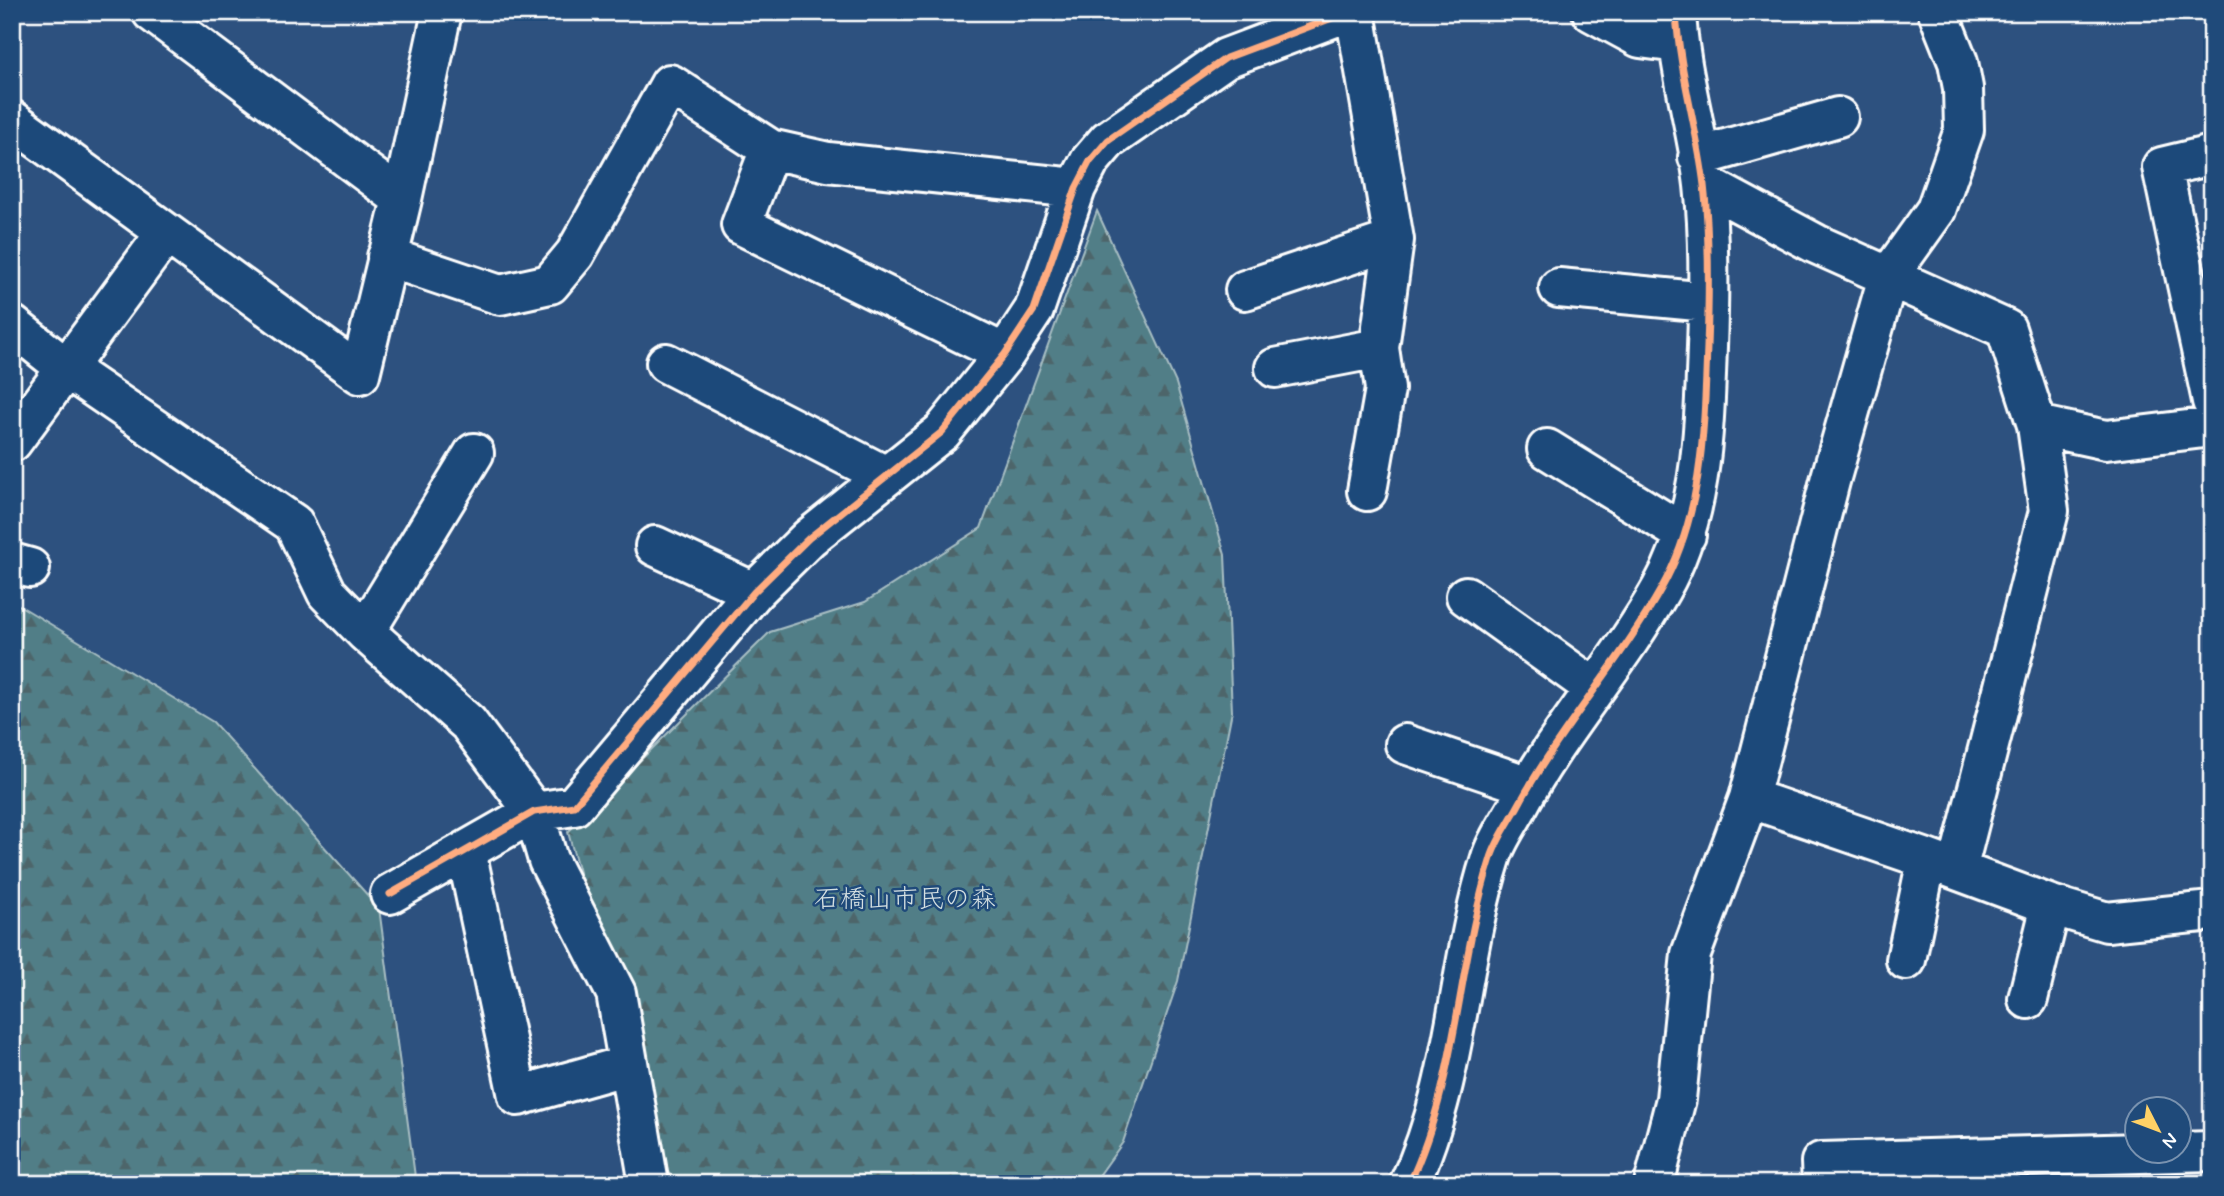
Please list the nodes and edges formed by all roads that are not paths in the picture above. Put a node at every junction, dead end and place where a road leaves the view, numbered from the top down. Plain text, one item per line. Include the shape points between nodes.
1 (152, 12) edge
2 (442, 12) edge
3 (1348, 12) edge
4 (1354, 12) edge
5 (1592, 12) edge
6 (1938, 12) edge
7 (1275, 24) edge
8 (1677, 28) edge
9 (1838, 117) dead end
10 (12, 120) edge
11 (770, 149) junction
12 (2212, 156) edge
13 (1701, 171) junction
14 (1076, 188) junction
15 (402, 199) junction
16 (166, 233) junction
17 (1394, 240) junction
18 (387, 257) junction
19 (1888, 277) junction
20 (1559, 288) dead end
21 (1245, 290) dead end
22 (2200, 295) edge
23 (1708, 302) junction
24 (12, 325) edge
25 (1379, 348) junction
26 (1005, 354) junction
27 (666, 363) dead end
28 (1275, 368) dead end
29 (67, 369) junction
30 (2212, 401) edge
31 (2037, 425) junction
32 (2212, 427) edge
33 (12, 442) edge
34 (1547, 449) dead end
35 (474, 453) dead end
36 (886, 476) junction
37 (1367, 491) dead end
38 (1686, 535) junction
39 (655, 546) dead end
40 (754, 593) junction
41 (1466, 596) dead end
42 (365, 632) junction
43 (1594, 688) junction
44 (1405, 744) dead end
45 (1528, 786) junction
46 (1749, 798) junction
47 (534, 812) junction
48 (466, 851) junction
49 (1942, 864) junction
50 (390, 894) dead end
51 (2051, 905) junction
52 (2212, 911) edge
53 (1906, 960) dead end
54 (2028, 999) dead end
55 (628, 1065) junction
56 (2212, 1151) edge
57 (649, 1184) edge
58 (1409, 1184) edge
59 (1654, 1184) edge
60 (1822, 1184) edge

1 - 15 street
2 - 15 street
3 - 7 street
4 - 17 street
5 - 8 street via 1640,38
6 - 19 street via 1958,62 1964,130 1936,210
7 - 14 street via 1108,140
8 - 13 street
9 - 13 street
10 - 16 street
11 - 14 street via 828,162
11 - 18 street via 670,85 575,254 550,284 500,295
11 - 26 street via 741,225
12 - 22 street via 2162,167
13 - 19 street via 1816,244
13 - 23 street
14 - 26 street via 1034,310
15 - 18 street
16 - 18 street via 360,374
16 - 29 street
17 - 21 street
17 - 25 street
19 - 31 street via 2006,329
19 - 46 street
20 - 23 street
22 - 30 street
23 - 38 street via 1703,449
24 - 29 street
25 - 28 street
25 - 37 street via 1385,389
26 - 36 street via 942,432
27 - 36 street
29 - 33 street
29 - 42 street via 294,524 327,593
31 - 32 street via 2106,440
31 - 49 street via 2049,511
34 - 38 street
35 - 42 street
36 - 40 street via 809,538
38 - 43 street via 1661,590
39 - 40 street
40 - 47 street via 574,806
41 - 43 street
42 - 47 street via 468,723
43 - 45 street
44 - 45 street
45 - 58 street via 1492,855 1470,943 1453,1046 1423,1154
46 - 49 street
46 - 59 street via 1691,954 1676,1099
47 - 48 street
47 - 55 street via 548,860 616,993
48 - 50 street
48 - 55 street via 518,1096
49 - 51 street
49 - 53 street
51 - 52 street via 2107,922
51 - 54 street
55 - 57 street
56 - 60 street via 1821,1162

